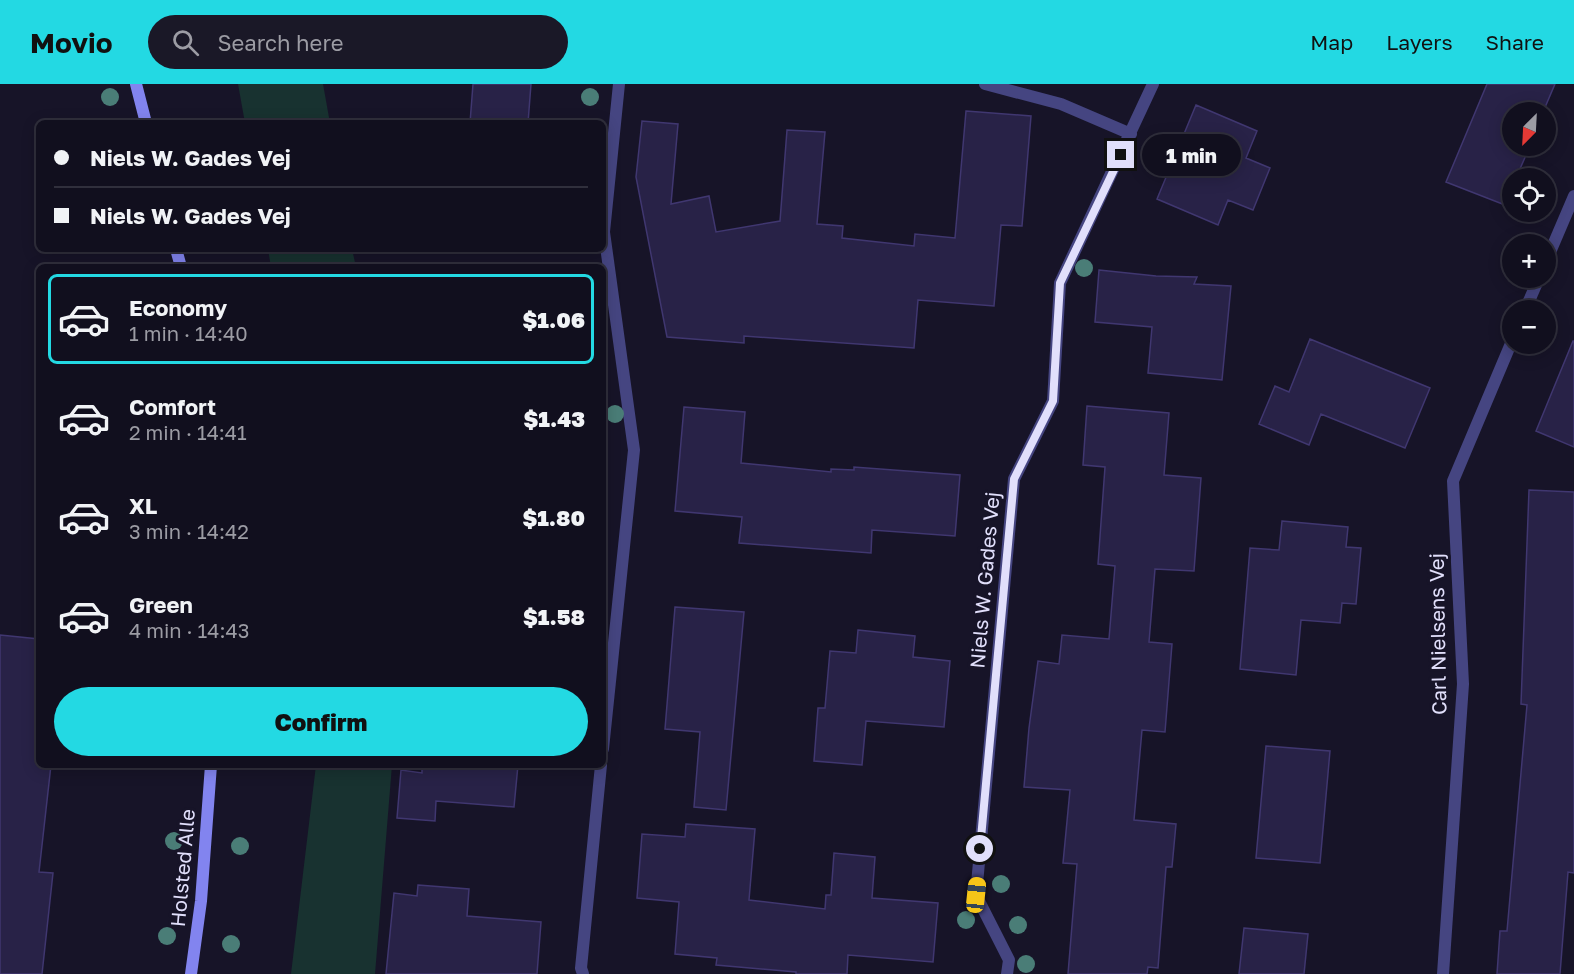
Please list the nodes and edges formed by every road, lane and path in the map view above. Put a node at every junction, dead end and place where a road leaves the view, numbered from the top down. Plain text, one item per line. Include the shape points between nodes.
1 (136, 84) edge
2 (619, 84) edge
3 (985, 84) edge
4 (1153, 84) edge
5 (145, 120) edge
6 (1131, 134) junction
7 (1574, 196) edge
8 (606, 212) edge
9 (1556, 238) edge
10 (606, 247) edge
11 (1507, 354) edge
12 (606, 720) edge
13 (211, 768) edge
14 (601, 768) edge
15 (191, 974) edge
16 (584, 974) edge
17 (1007, 974) edge
18 (1443, 974) edge

1 - 5 street
2 - 8 street
3 - 6 street via 1061,104
4 - 6 street, Niels W. Gades Vej
6 - 17 street, Niels W. Gades Vej via 1060,283 1053,401 1014,479 976,895 1009,960
7 - 9 street
10 - 12 street via 634,450
11 - 18 street, Carl Nielsens Vej via 1453,481 1463,684
13 - 15 street, Holsted Alle
14 - 16 street via 581,968

